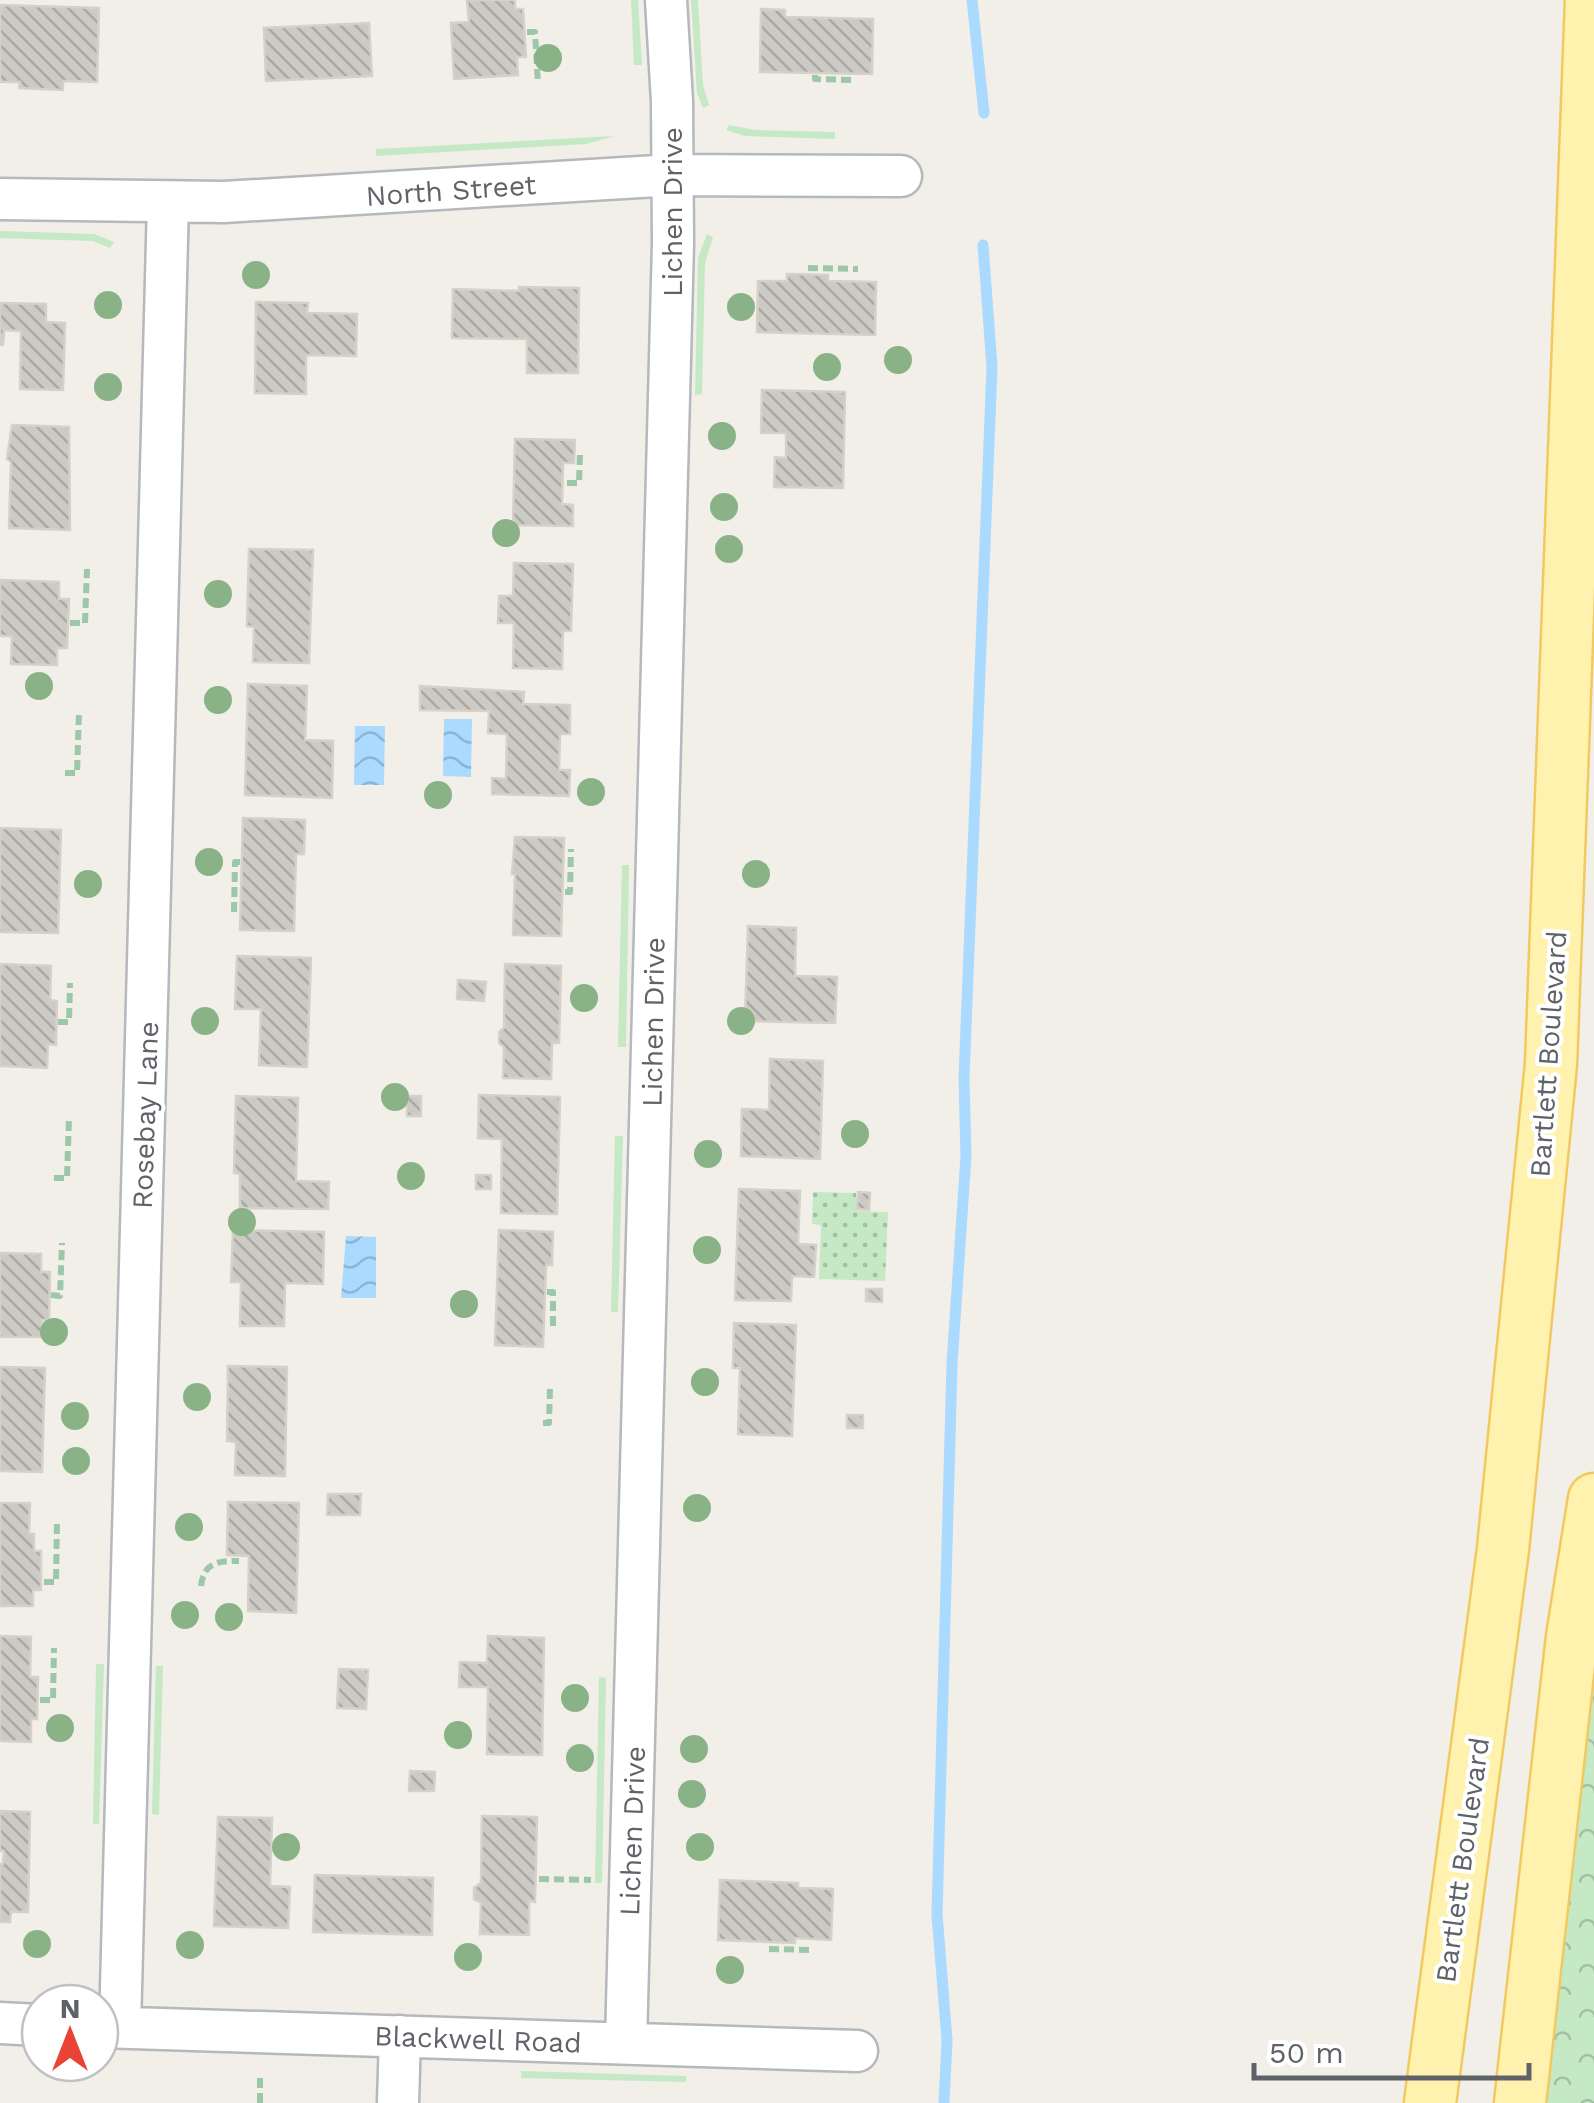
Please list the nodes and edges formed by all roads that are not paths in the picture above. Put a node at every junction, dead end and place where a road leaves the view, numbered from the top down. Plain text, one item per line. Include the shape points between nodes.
1 (666, 0) edge
2 (1592, 0) edge
3 (673, 175) junction
4 (901, 176) dead end
5 (0, 199) edge
6 (168, 202) junction
7 (1594, 1499) edge
8 (111, 1983) edge
9 (120, 2027) edge
10 (400, 2036) junction
11 (626, 2043) junction
12 (856, 2051) dead end
13 (398, 2103) edge
14 (1430, 2103) edge
15 (1520, 2103) edge

1 - 3 street, Lichen Drive
2 - 14 main road, Bartlett Boulevard via 1552,1064 1503,1549
3 - 4 street, North Street
3 - 6 street, North Street
3 - 11 street, Lichen Drive
5 - 6 street, North Street
6 - 8 street, Rosebay Lane
7 - 15 main road via 1572,1637
9 - 10 street, Blackwell Road
10 - 11 street, Blackwell Road
10 - 13 street
11 - 12 street, Blackwell Road

